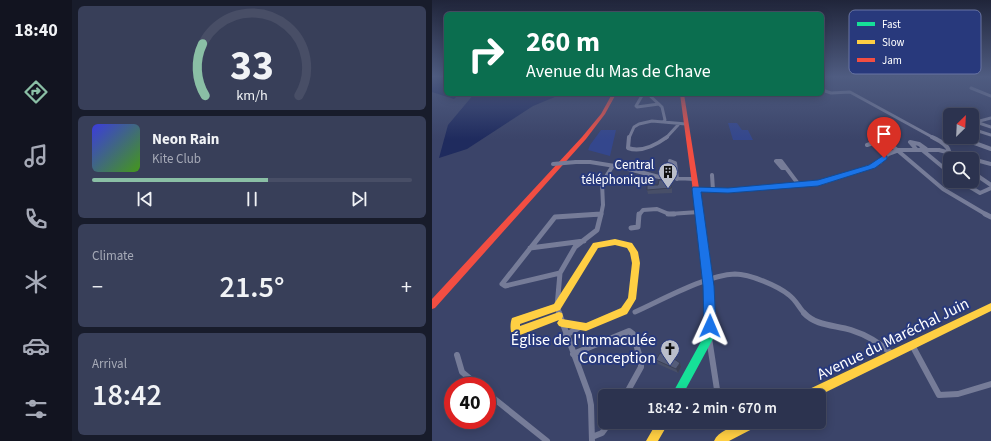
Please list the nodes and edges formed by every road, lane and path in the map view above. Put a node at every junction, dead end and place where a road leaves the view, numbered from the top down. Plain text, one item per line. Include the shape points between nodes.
1 (612, 98) edge
2 (641, 98) edge
3 (652, 98) edge
4 (682, 98) edge
5 (860, 98) edge
6 (659, 104) junction
7 (991, 118) edge
8 (663, 122) junction
9 (686, 124) junction
10 (678, 125) junction
11 (991, 127) edge
12 (991, 130) edge
13 (979, 131) edge
14 (982, 132) joint
15 (990, 135) edge
16 (977, 144) edge
17 (867, 145) dead end
18 (921, 149) junction
19 (991, 149) edge
20 (899, 150) junction
21 (949, 152) joint
22 (670, 161) dead end
23 (979, 162) edge
24 (553, 164) dead end
25 (942, 165) edge
26 (990, 165) edge
27 (612, 167) junction
28 (786, 168) dead end
29 (712, 175) dead end
30 (979, 176) edge
31 (677, 179) junction
32 (694, 179) junction
33 (799, 185) junction
34 (991, 185) edge
35 (972, 188) edge
36 (991, 188) edge
37 (696, 189) junction
38 (713, 190) junction
39 (699, 212) junction
40 (601, 214) junction
41 (991, 218) edge
42 (631, 228) dead end
43 (584, 241) junction
44 (530, 248) junction
45 (560, 272) junction
46 (708, 281) junction
47 (570, 286) junction
48 (558, 287) junction
49 (432, 304) edge
50 (557, 307) junction
51 (991, 307) edge
52 (635, 312) dead end
53 (559, 316) junction
54 (562, 323) junction
55 (580, 327) junction
56 (566, 335) junction
57 (709, 336) junction
58 (912, 345) junction
59 (574, 354) junction
60 (892, 354) junction
61 (457, 355) dead end
62 (468, 377) edge
63 (991, 384) edge
64 (629, 389) edge
65 (680, 389) edge
66 (717, 389) edge
67 (821, 389) edge
68 (496, 400) edge
69 (605, 429) edge
70 (659, 429) edge
71 (740, 429) edge
72 (592, 439) edge
73 (547, 441) edge
74 (652, 441) edge
75 (720, 441) edge

1 - 49 street via 584,138
2 - 6 street via 637,107
3 - 6 street
4 - 9 street
5 - 21 street via 944,144
6 - 8 street via 664,112
7 - 11 street via 976,122
8 - 10 street
8 - 10 street via 646,122 634,127 630,132 628,148 634,150 656,145
9 - 10 street
9 - 32 street
12 - 15 street
13 - 14 street
14 - 15 street
16 - 19 street
17 - 20 street via 879,141 886,142
18 - 20 street
18 - 21 street
18 - 25 street
20 - 33 street via 888,154 872,166 824,182
20 - 41 street via 943,189
22 - 31 street via 675,163
23 - 26 street
24 - 27 street, bridge via 590,162
27 - 31 street via 621,167 659,178
27 - 40 street via 602,183
28 - 33 street
29 - 38 street
30 - 34 street
31 - 32 street
32 - 37 street
33 - 38 street
35 - 36 street via 980,193
37 - 38 street
37 - 39 street
39 - 42 street via 669,214 656,209 643,210 639,214 638,227
39 - 46 street
40 - 43 street via 597,230
40 - 44 street via 556,216
43 - 44 street
43 - 45 street via 573,251
44 - 45 street via 502,284 505,286
45 - 48 street
46 - 52 street
46 - 57 street
46 - 60 street via 735,273 751,277 794,298 807,317 816,322 857,332
47 - 48 street
47 - 50 street
47 - 55 street via 596,245 630,245 636,263 632,299 624,311 586,327
48 - 50 street
50 - 53 street
50 - 53 street via 515,321 515,332
51 - 58 street, Avenue du Maréchal Juin
53 - 54 street
54 - 55 street
54 - 56 street
55 - 56 street
56 - 59 street
57 - 65 street
57 - 66 street
58 - 60 street, Avenue du Maréchal Juin
58 - 63 street via 937,393 943,396
59 - 64 street via 629,331 633,334 641,367
59 - 72 street via 589,395
60 - 67 street, Avenue du Maréchal Juin
61 - 62 street via 462,372
68 - 73 street
69 - 72 street
70 - 74 street
71 - 75 street

